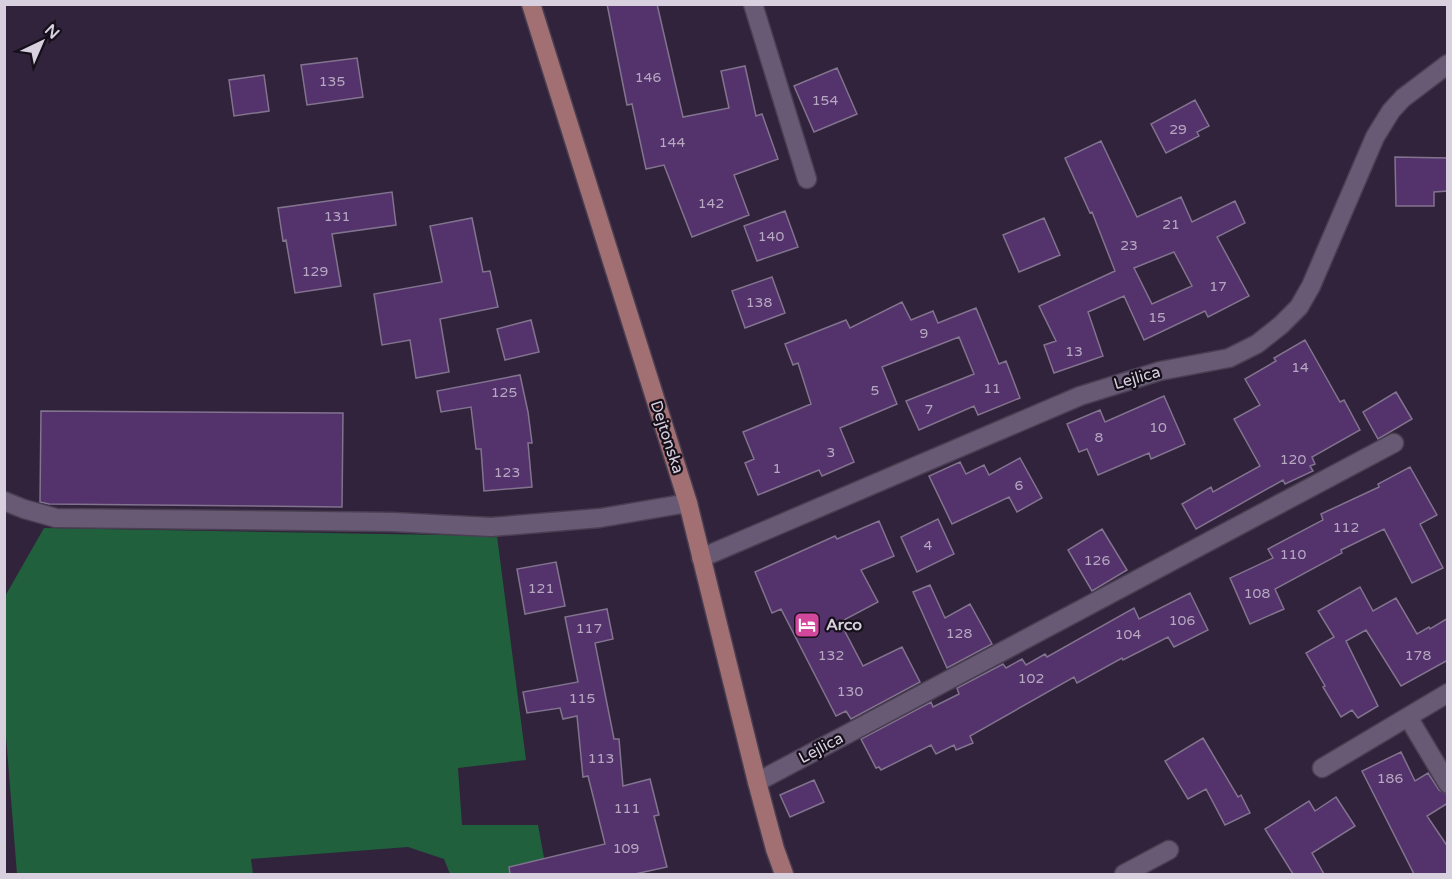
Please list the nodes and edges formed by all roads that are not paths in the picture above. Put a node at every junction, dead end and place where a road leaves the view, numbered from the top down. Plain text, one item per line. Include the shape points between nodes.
1 (531, 4) edge
2 (753, 4) edge
3 (1448, 64) edge
4 (807, 179) dead end
5 (1394, 443) dead end
6 (4, 501) edge
7 (688, 503) junction
8 (701, 558) junction
9 (1448, 693) edge
10 (1408, 717) junction
11 (1322, 768) dead end
12 (757, 782) junction
13 (1448, 784) edge
14 (1169, 850) dead end
15 (784, 874) edge
16 (1124, 874) edge

1 - 7 main road, Dejtonska
2 - 4 street
3 - 8 street, Lejlica via 1391,111 1375,137 1299,308 1257,344 1229,357 1160,371 1080,396
5 - 12 street, Lejlica
6 - 7 street via 56,518 491,527 600,518
7 - 8 main road, Dejtonska
8 - 12 main road, Dejtonska
9 - 10 street
10 - 11 street
10 - 13 street
12 - 15 main road, Dejtonska
14 - 16 street

